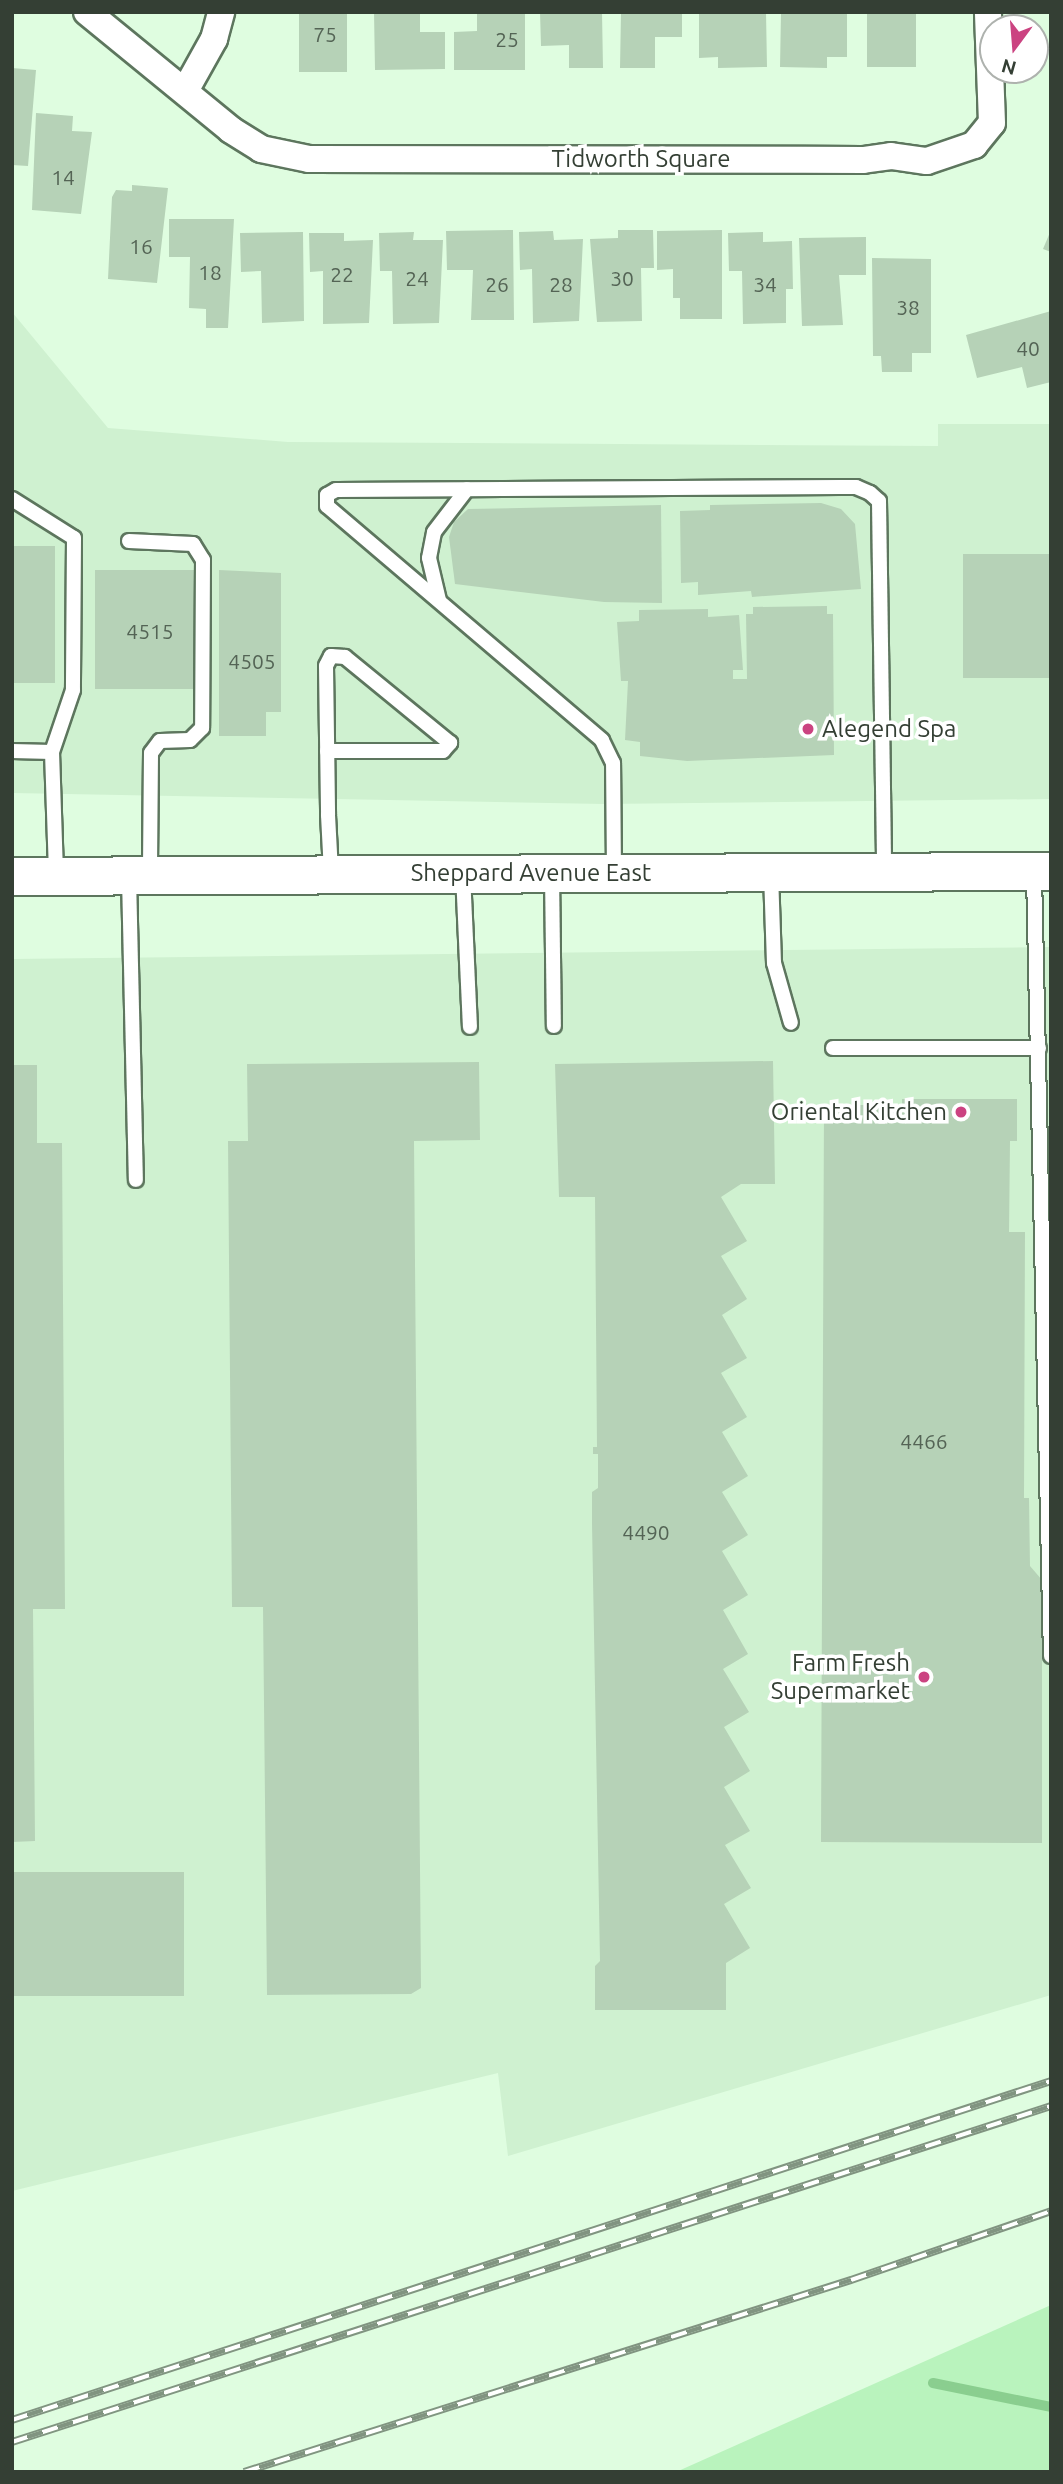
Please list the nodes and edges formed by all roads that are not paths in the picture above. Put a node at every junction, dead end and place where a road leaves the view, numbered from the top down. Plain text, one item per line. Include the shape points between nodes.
1 (87, 12) edge
2 (221, 12) edge
3 (988, 12) edge
4 (185, 91) junction
5 (467, 489) junction
6 (12, 499) edge
7 (129, 541) dead end
8 (439, 601) junction
9 (12, 751) edge
10 (327, 751) junction
11 (52, 752) junction
12 (884, 871) junction
13 (1042, 871) edge
14 (614, 872) junction
15 (771, 872) junction
16 (463, 873) junction
17 (552, 873) junction
18 (331, 874) junction
19 (140, 875) junction
20 (12, 876) edge
21 (56, 876) junction
22 (791, 1023) dead end
23 (554, 1026) dead end
24 (470, 1027) dead end
25 (833, 1048) dead end
26 (1039, 1048) junction
27 (136, 1180) dead end
28 (1049, 1500) edge
29 (1051, 1656) edge

1 - 4 street, Tidworth Square
2 - 4 street via 214,39
3 - 4 street, Tidworth Square via 992,123 974,145 927,162 891,156 863,160 309,159 261,149
5 - 8 lane via 434,532 429,558
5 - 8 lane via 336,491 327,495 327,506
5 - 12 lane via 856,487 879,501
6 - 11 lane via 74,538 73,690
7 - 19 lane via 193,544 203,560 202,729 190,740 160,741 150,753
8 - 14 lane via 602,740 613,763
9 - 11 lane
10 - 10 lane via 326,666 331,656 345,657 450,743 443,751
10 - 18 lane
11 - 21 lane
12 - 13 main road, Sheppard Avenue East
12 - 15 main road, Sheppard Avenue East
13 - 26 lane
14 - 15 main road, Sheppard Avenue East
14 - 17 main road, Sheppard Avenue East
15 - 22 lane via 774,963
16 - 17 main road, Sheppard Avenue East
16 - 18 main road, Sheppard Avenue East
16 - 24 lane
17 - 23 lane
18 - 19 main road, Sheppard Avenue East
19 - 21 main road, Sheppard Avenue East
19 - 27 lane
20 - 21 main road, Sheppard Avenue East
25 - 26 lane
26 - 28 lane
28 - 29 lane

